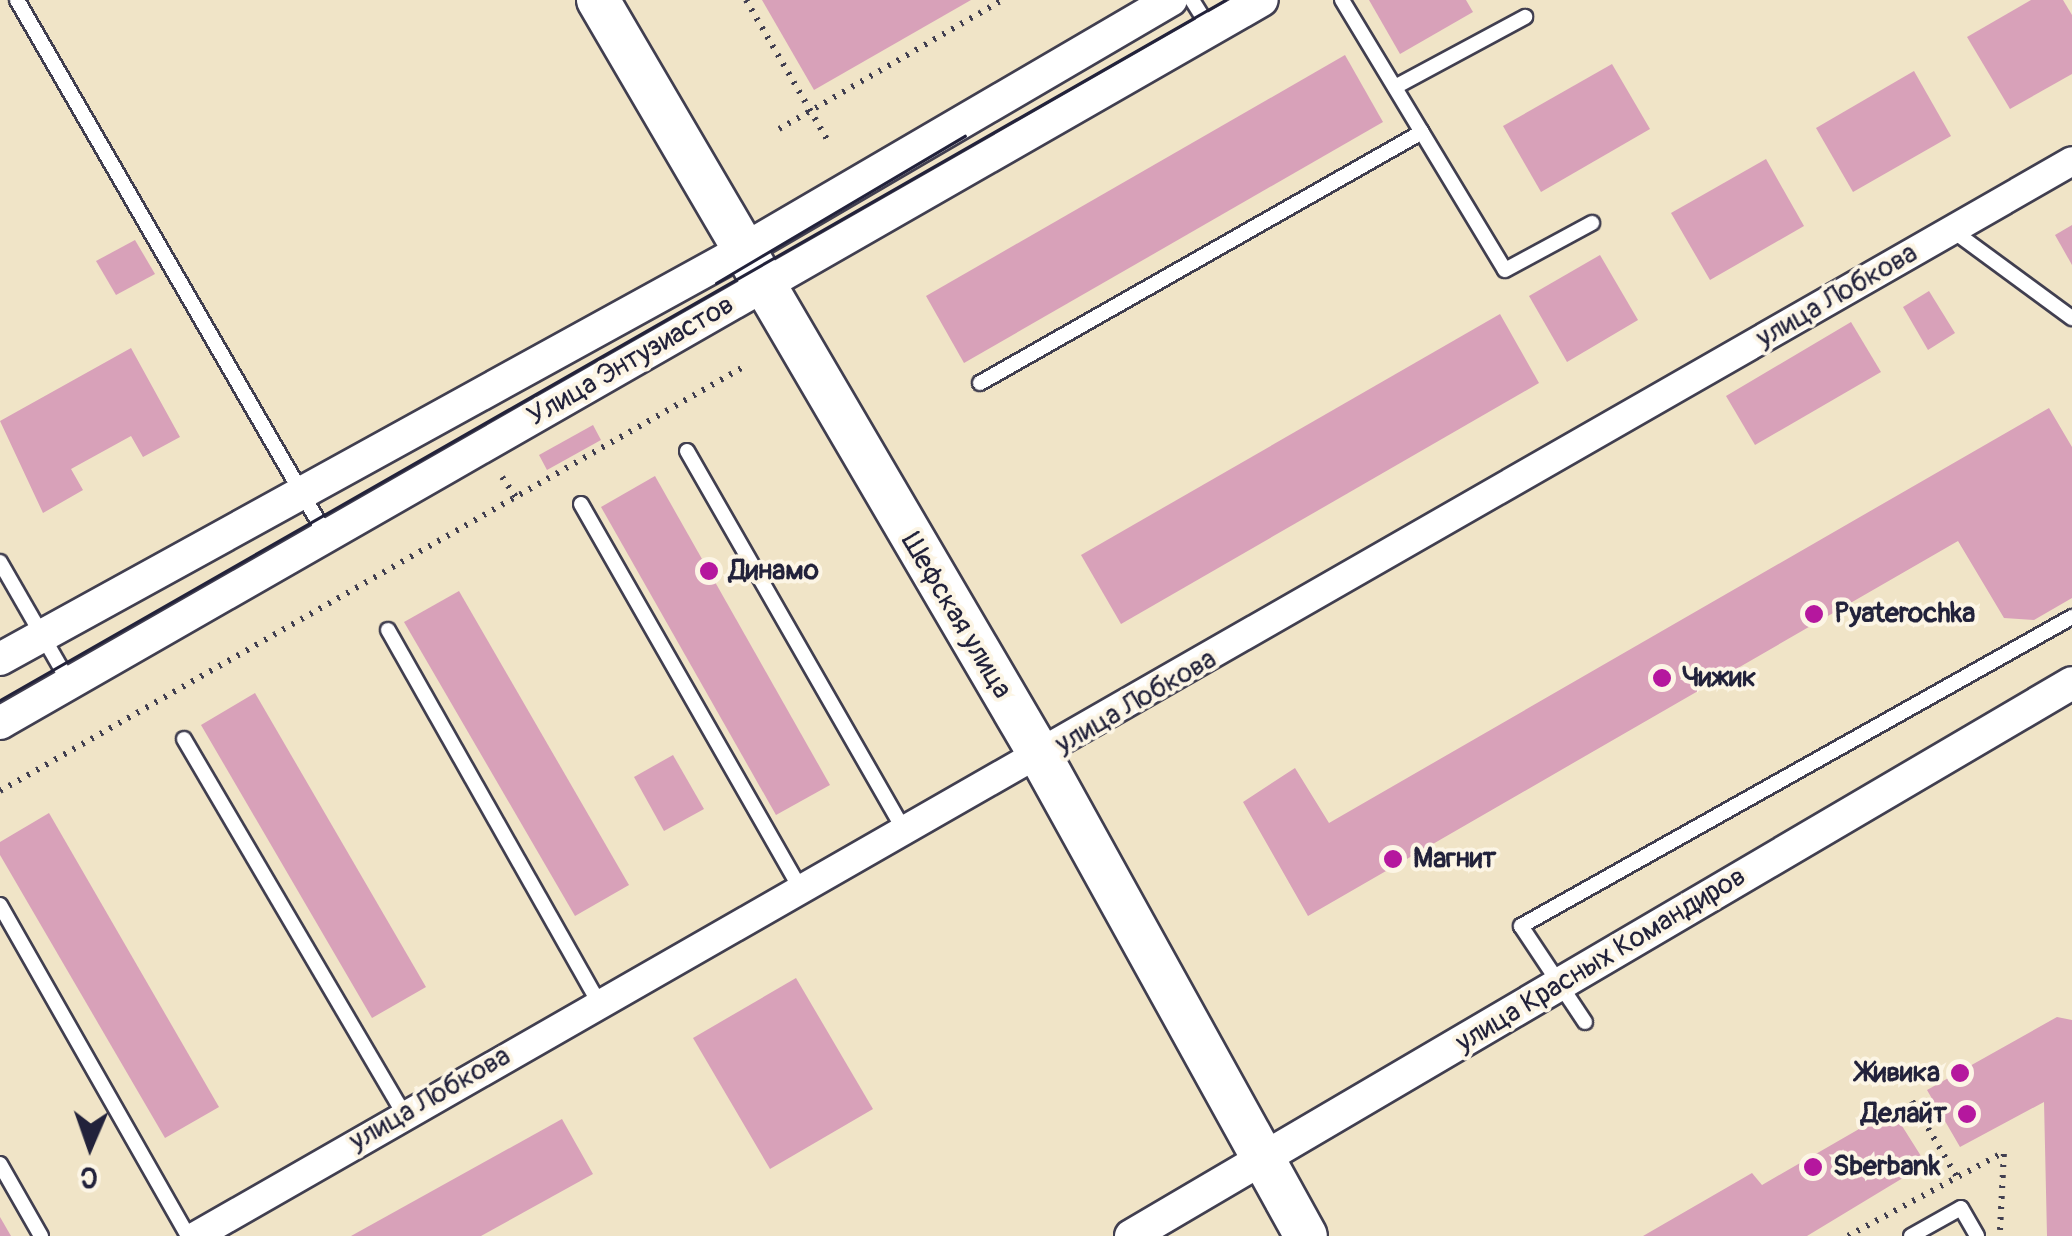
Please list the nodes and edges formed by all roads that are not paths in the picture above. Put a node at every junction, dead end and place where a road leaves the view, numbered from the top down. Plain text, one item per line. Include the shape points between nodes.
1 (17, 0) edge
2 (598, 0) edge
3 (1172, 0) edge
4 (1192, 0) edge
5 (1262, 0) edge
6 (1342, 0) edge
7 (1525, 17) dead end
8 (1210, 29) junction
9 (1396, 88) junction
10 (1422, 132) junction
11 (2072, 161) edge
12 (1592, 223) dead end
13 (1951, 230) junction
14 (751, 269) junction
15 (2072, 318) edge
16 (980, 384) dead end
17 (687, 451) dead end
18 (302, 492) junction
19 (582, 504) dead end
20 (326, 536) junction
21 (0, 562) edge
22 (2072, 617) edge
23 (388, 630) dead end
24 (42, 636) junction
25 (0, 659) edge
26 (70, 683) junction
27 (2072, 683) edge
28 (0, 723) edge
29 (184, 739) dead end
30 (1040, 758) junction
31 (905, 833) junction
32 (802, 892) junction
33 (0, 904) edge
34 (1563, 981) junction
35 (599, 1003) junction
36 (1585, 1022) dead end
37 (404, 1112) junction
38 (1261, 1161) junction
39 (0, 1164) edge
40 (41, 1236) edge
41 (188, 1236) edge
42 (196, 1236) edge
43 (1131, 1236) edge
44 (1306, 1236) edge
45 (1911, 1236) edge
46 (1977, 1236) edge

1 - 18 lane
2 - 14 main road, Шефская улица
3 - 14 street, Улица Энтузиастов
4 - 8 lane
5 - 8 street, Улица Энтузиастов
6 - 9 lane
7 - 9 lane
8 - 14 street, Улица Энтузиастов
9 - 10 lane
10 - 12 lane via 1505,270
10 - 16 lane
11 - 13 street, улица Лобкова
13 - 15 lane
13 - 30 street, улица Лобкова
14 - 18 street, Улица Энтузиастов
14 - 20 street, Улица Энтузиастов
14 - 30 main road, Шефская улица
17 - 31 lane
18 - 20 lane
18 - 24 street, Улица Энтузиастов
19 - 32 lane
20 - 26 street, Улица Энтузиастов
21 - 24 lane
22 - 34 lane via 1521,926
23 - 35 lane
24 - 25 street, Улица Энтузиастов
24 - 26 lane
26 - 28 street, Улица Энтузиастов
27 - 34 street, улица Красных Командиров
29 - 37 lane
30 - 31 street, улица Лобкова
30 - 38 main road, Шефская улица
31 - 32 street, улица Лобкова
32 - 35 street, улица Лобкова
33 - 41 lane
34 - 36 lane
34 - 38 street, улица Красных Командиров
35 - 37 street, улица Лобкова
37 - 42 street, улица Лобкова
38 - 43 street, улица Красных Командиров
38 - 44 main road, Шефская улица
39 - 40 lane
45 - 46 lane via 1961,1208

